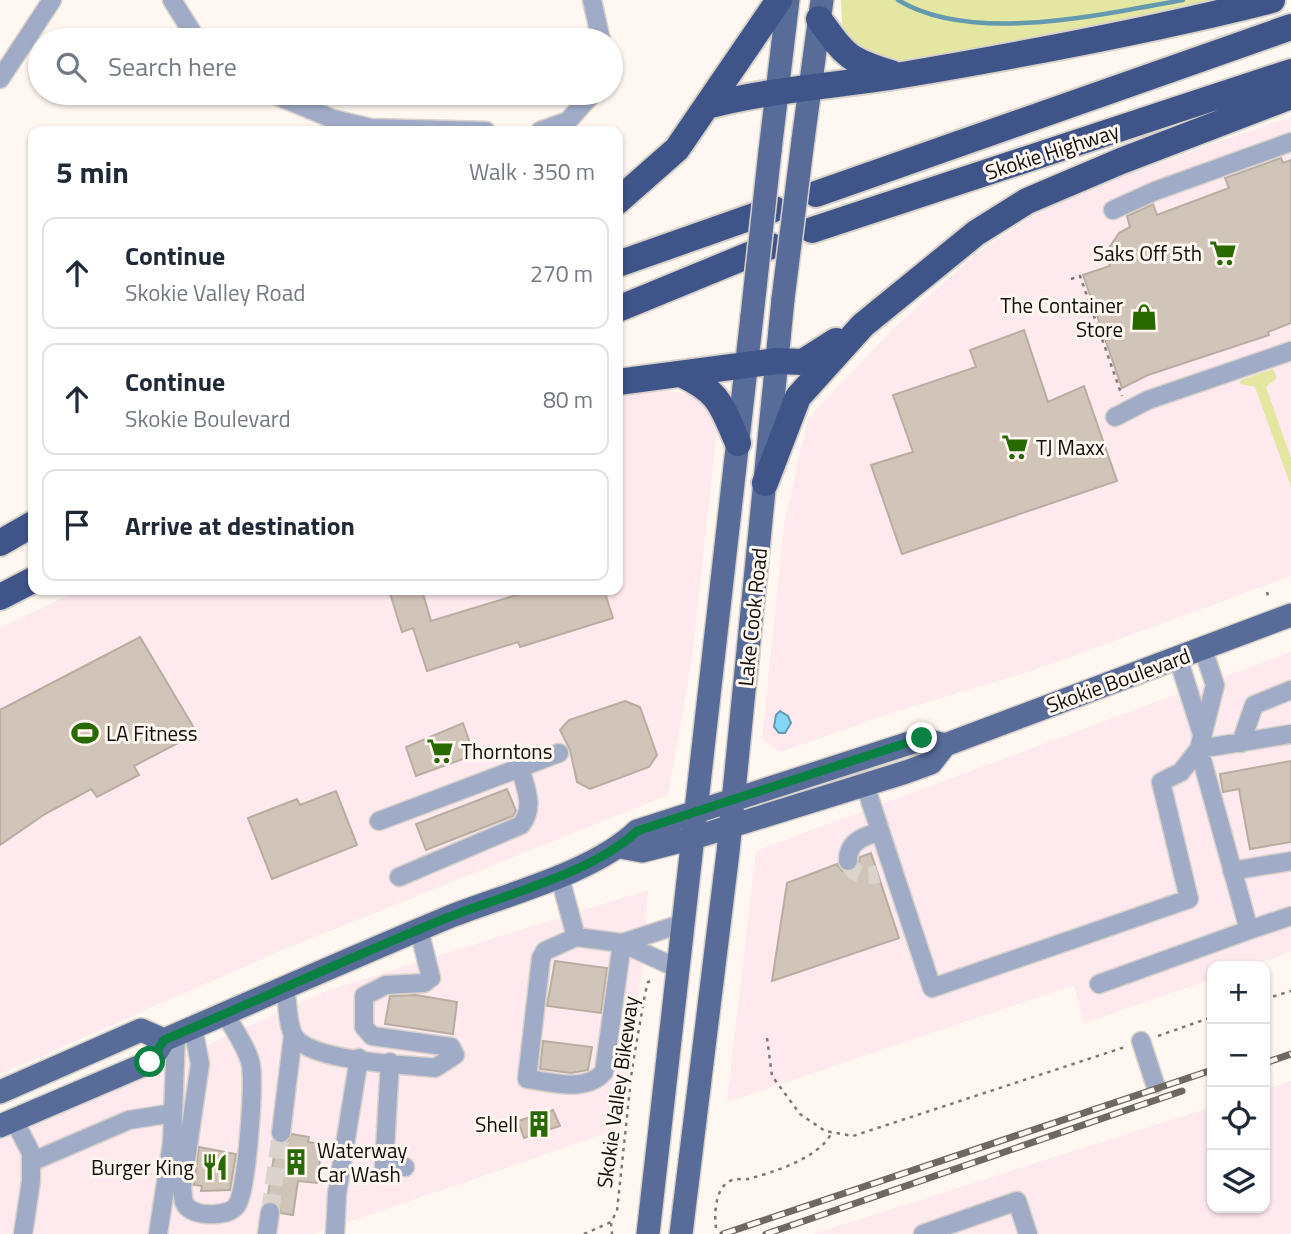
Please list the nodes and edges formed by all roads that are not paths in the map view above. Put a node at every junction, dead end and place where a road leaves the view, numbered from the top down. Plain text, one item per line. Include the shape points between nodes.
1 (52, 0) edge
2 (172, 0) edge
3 (592, 0) edge
4 (779, 0) edge
5 (788, 0) edge
6 (1272, 0) edge
7 (820, 10) edge
8 (1291, 27) edge
9 (34, 28) edge
10 (190, 28) edge
11 (598, 28) edge
12 (28, 36) edge
13 (1291, 72) edge
14 (900, 75) junction
15 (0, 79) edge
16 (811, 88) junction
17 (776, 92) junction
18 (1291, 96) edge
19 (298, 105) edge
20 (582, 105) edge
21 (707, 106) junction
22 (355, 126) edge
23 (554, 126) edge
24 (1291, 142) edge
25 (816, 194) dead end
26 (623, 197) edge
27 (774, 209) dead end
28 (1113, 210) dead end
29 (812, 230) dead end
30 (771, 246) dead end
31 (623, 262) edge
32 (623, 307) edge
33 (863, 325) junction
34 (1291, 351) edge
35 (777, 361) junction
36 (746, 366) junction
37 (681, 374) junction
38 (623, 381) edge
39 (1115, 417) dead end
40 (738, 443) junction
41 (765, 483) junction
42 (28, 527) edge
43 (0, 543) edge
44 (28, 584) edge
45 (0, 598) edge
46 (1291, 615) edge
47 (1203, 649) junction
48 (1178, 658) junction
49 (1291, 690) edge
50 (1291, 734) edge
51 (1201, 742) junction
52 (1241, 743) junction
53 (945, 745) junction
54 (559, 753) dead end
55 (520, 768) junction
56 (865, 785) junction
57 (734, 799) junction
58 (697, 809) junction
59 (379, 821) dead end
60 (731, 826) junction
61 (880, 831) junction
62 (693, 838) junction
63 (620, 847) junction
64 (848, 861) dead end
65 (1291, 861) edge
66 (1232, 871) junction
67 (559, 874) junction
68 (399, 877) dead end
69 (1291, 916) edge
70 (684, 923) junction
71 (419, 930) junction
72 (1249, 930) junction
73 (576, 937) junction
74 (622, 943) junction
75 (679, 969) junction
76 (1099, 984) dead end
77 (285, 988) junction
78 (225, 1013) junction
79 (178, 1034) junction
80 (293, 1035) junction
81 (1141, 1041) road end
82 (359, 1058) junction
83 (390, 1062) junction
84 (1155, 1084) dead end
85 (0, 1092) edge
86 (173, 1113) junction
87 (7, 1123) edge
88 (281, 1133) tunnel mouth
89 (31, 1162) junction
90 (405, 1167) dead end
91 (270, 1212) tunnel mouth
92 (23, 1234) edge
93 (158, 1234) edge
94 (267, 1234) edge
95 (335, 1234) edge
96 (648, 1234) edge
97 (681, 1234) edge
98 (923, 1234) edge
99 (1028, 1234) edge

1 - 9 street
2 - 10 street
3 - 11 street
4 - 21 highway
5 - 17 main road, Lake Cook Road
6 - 14 highway via 1157,30
7 - 14 highway via 843,54
7 - 16 main road, Lake Cook Road
8 - 25 highway, Skokie Highway
12 - 15 street
13 - 29 highway, Skokie Highway
14 - 16 highway
16 - 17 highway
16 - 35 main road, Lake Cook Road, bridge
17 - 21 highway
17 - 36 main road, Lake Cook Road, bridge
18 - 33 highway via 1027,201 976,233
19 - 22 street
20 - 23 street via 568,121
21 - 26 highway via 677,149
24 - 28 street
27 - 31 highway
30 - 32 highway
33 - 35 highway via 803,362
33 - 41 highway via 798,397
34 - 39 street via 1154,397
35 - 36 highway
35 - 41 main road, Lake Cook Road
36 - 37 highway
36 - 40 main road, Lake Cook Road
37 - 38 highway
37 - 40 highway via 706,386 719,400
40 - 58 main road, Lake Cook Road
41 - 57 main road, Lake Cook Road
42 - 43 highway
44 - 45 highway
46 - 47 main road, Skokie Boulevard
47 - 48 main road, Skokie Boulevard
47 - 51 street via 1214,685
48 - 51 street
48 - 53 main road, Skokie Boulevard
49 - 52 street via 1254,705
50 - 52 street
51 - 52 street
51 - 61 street via 1181,772 1161,782 1189,899 932,988 885,871
51 - 66 street
53 - 56 main road, Skokie Boulevard via 931,763
53 - 57 main road, Skokie Boulevard via 922,738
54 - 55 street
55 - 59 street
55 - 68 street via 529,798 529,815 521,825
56 - 60 main road, Skokie Boulevard
56 - 61 street
57 - 58 main road, Skokie Boulevard
57 - 60 main road, Lake Cook Road
58 - 62 main road, Lake Cook Road
58 - 63 main road, Skokie Boulevard via 637,831
60 - 62 main road, Skokie Boulevard
60 - 97 main road, Lake Cook Road
61 - 64 street via 854,843
62 - 63 main road, Skokie Boulevard via 642,851
62 - 70 main road, Lake Cook Road
63 - 67 main road
65 - 66 street
66 - 72 street
67 - 71 main road
67 - 73 street
69 - 72 street
70 - 74 street
70 - 75 main road, Lake Cook Road
71 - 77 main road
71 - 83 street via 431,978 424,983 386,985 364,996 364,1027 372,1036 451,1047 455,1055 435,1068
72 - 76 street
73 - 74 street
73 - 74 street via 545,951 541,958 527,1079 585,1085 604,1072
74 - 75 street
75 - 96 main road, Lake Cook Road
77 - 78 main road
77 - 80 street
78 - 79 main road
78 - 79 street via 251,1065 244,1187 235,1209 225,1213 197,1213 183,1200 200,1064
79 - 85 main road via 141,1030
79 - 86 street
79 - 87 main road via 150,1062
80 - 82 street via 308,1048
80 - 88 street
81 - 84 street
82 - 83 street
82 - 95 street
83 - 90 street via 384,1166
86 - 89 street via 129,1120
86 - 93 street
87 - 89 street via 31,1153
89 - 92 street
91 - 94 street
98 - 99 street via 1017,1201

